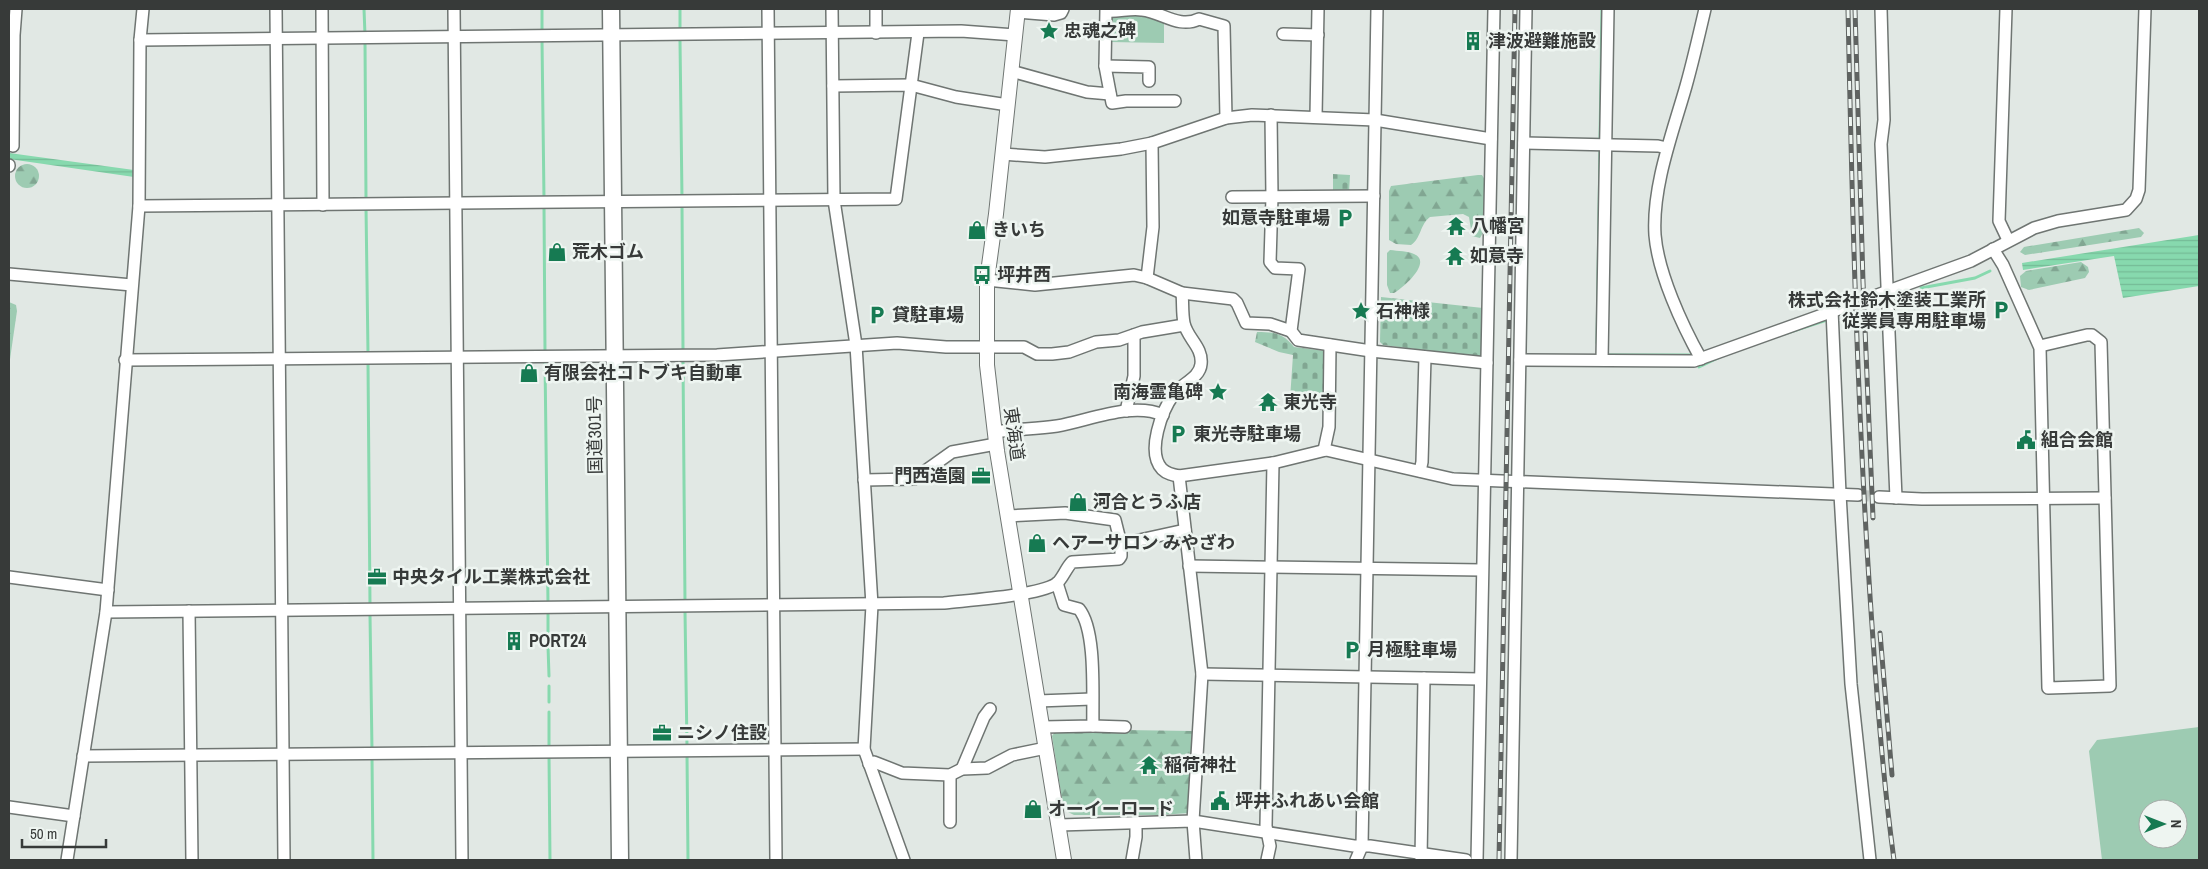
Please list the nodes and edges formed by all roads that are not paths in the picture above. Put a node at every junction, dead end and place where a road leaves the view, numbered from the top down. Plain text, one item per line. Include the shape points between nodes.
1 (16, 9) edge
2 (143, 9) edge
3 (276, 9) edge
4 (322, 9) edge
5 (454, 9) edge
6 (611, 9) edge
7 (768, 9) edge
8 (832, 9) edge
9 (876, 9) edge
10 (1063, 9) edge
11 (1318, 9) edge
12 (1377, 9) edge
13 (1494, 9) edge
14 (1526, 9) edge
15 (1608, 9) edge
16 (1705, 9) edge
17 (1881, 9) edge
18 (2006, 9) edge
19 (2145, 9) edge
20 (1017, 10) edge
21 (1106, 10) edge
22 (1200, 14) edge
23 (876, 33) junction
24 (918, 33) junction
25 (768, 34) junction
26 (832, 34) junction
27 (1283, 34) dead end
28 (1015, 35) junction
29 (1318, 35) junction
30 (612, 36) junction
31 (454, 37) junction
32 (322, 38) junction
33 (277, 39) junction
34 (140, 40) junction
35 (1105, 66) junction
36 (1011, 71) junction
37 (1149, 81) dead end
38 (912, 85) junction
39 (833, 86) junction
40 (1110, 94) junction
41 (1175, 101) dead end
42 (1008, 105) junction
43 (1271, 115) junction
44 (1316, 116) junction
45 (1226, 118) junction
46 (1375, 120) junction
47 (1491, 139) junction
48 (1524, 142) junction
49 (1152, 143) junction
50 (1606, 144) junction
51 (9, 145) edge
52 (1667, 148) junction
53 (1002, 154) junction
54 (1374, 196) junction
55 (1232, 197) dead end
56 (1272, 197) junction
57 (770, 200) junction
58 (834, 200) junction
59 (613, 202) junction
60 (456, 203) junction
61 (324, 204) junction
62 (278, 205) junction
63 (139, 206) junction
64 (2008, 240) junction
65 (1993, 249) junction
66 (9, 274) edge
67 (1147, 278) junction
68 (987, 280) junction
69 (132, 285) junction
70 (1182, 292) junction
71 (1886, 293) junction
72 (1869, 298) tunnel mouth
73 (1850, 305) tunnel mouth
74 (1832, 310) junction
75 (1184, 324) junction
76 (1291, 331) junction
77 (1134, 334) junction
78 (856, 345) junction
79 (1330, 345) junction
80 (2040, 346) junction
81 (987, 347) junction
82 (771, 351) junction
83 (1371, 351) junction
84 (615, 356) junction
85 (457, 357) junction
86 (1425, 357) junction
87 (280, 359) junction
88 (1700, 359) junction
89 (125, 360) junction
90 (1520, 360) junction
91 (1602, 360) junction
92 (1487, 363) junction
93 (1126, 411) junction
94 (1163, 415) junction
95 (996, 438) junction
96 (1324, 450) junction
97 (1369, 460) junction
98 (1273, 463) junction
99 (1420, 471) junction
100 (1179, 476) junction
101 (864, 480) junction
102 (1485, 480) junction
103 (1518, 482) junction
104 (1840, 494) junction
105 (1858, 495) tunnel mouth
106 (1879, 497) tunnel mouth
107 (1896, 498) junction
108 (2105, 498) junction
109 (2044, 499) junction
110 (1008, 516) junction
111 (1185, 530) junction
112 (1121, 544) junction
113 (1190, 566) junction
114 (1271, 566) junction
115 (1367, 568) junction
116 (1482, 570) junction
117 (9, 578) edge
118 (1057, 583) junction
119 (108, 590) junction
120 (1021, 593) junction
121 (872, 605) junction
122 (774, 606) junction
123 (617, 607) junction
124 (460, 609) junction
125 (282, 611) junction
126 (106, 612) junction
127 (189, 612) junction
128 (1202, 674) junction
129 (1269, 676) junction
130 (1365, 677) junction
131 (1424, 678) junction
132 (1480, 679) junction
133 (1092, 699) junction
134 (1038, 701) junction
135 (990, 709) dead end
136 (1093, 726) junction
137 (1043, 727) junction
138 (1125, 727) dead end
139 (1046, 748) junction
140 (864, 749) junction
141 (775, 750) junction
142 (619, 751) junction
143 (461, 753) junction
144 (283, 754) junction
145 (191, 755) junction
146 (84, 756) junction
147 (869, 764) junction
148 (962, 769) junction
149 (950, 775) junction
150 (9, 807) edge
151 (74, 816) junction
152 (1193, 821) junction
153 (950, 822) dead end
154 (1136, 822) junction
155 (1059, 825) junction
156 (1267, 832) junction
157 (1362, 846) junction
158 (1421, 857) edge
159 (67, 860) edge
160 (192, 860) edge
161 (284, 860) edge
162 (462, 860) edge
163 (620, 860) edge
164 (776, 860) edge
165 (904, 860) edge
166 (1064, 860) edge
167 (1132, 860) edge
168 (1196, 860) edge
169 (1267, 860) edge
170 (1356, 860) edge
171 (1466, 860) edge
172 (1477, 860) edge
173 (1511, 860) edge
174 (1870, 860) edge

1 - 51 street via 13,146
2 - 34 street
3 - 33 street
4 - 32 street
5 - 31 street
6 - 30 highway, 国道301号
7 - 25 street
8 - 26 street
9 - 23 street
10 - 20 street via 1054,15
11 - 29 street
12 - 46 street
13 - 47 street
14 - 48 street
15 - 50 street
16 - 52 street
17 - 71 street
18 - 64 street via 1999,221
19 - 64 street via 2139,190 2136,200 2121,211 2052,222
20 - 28 main road, 東海道
21 - 22 street via 1142,10 1173,21 1193,21
21 - 35 street
22 - 45 street via 1224,26
23 - 24 street
23 - 26 street
24 - 28 street via 962,31
24 - 38 street
25 - 26 street
25 - 30 street
25 - 57 street
26 - 39 street
27 - 29 street
28 - 36 main road, 東海道
29 - 44 street
30 - 31 street
30 - 59 highway, 国道301号
31 - 32 street
31 - 60 street
32 - 33 street
32 - 61 street
33 - 34 street
33 - 62 street
34 - 63 street
35 - 37 street via 1150,67
35 - 40 street
36 - 40 street via 1087,92
36 - 42 main road, 東海道
38 - 39 street
38 - 42 street via 956,97
38 - 58 street via 896,199
39 - 58 street
40 - 41 street via 1112,103
42 - 53 main road, 東海道
43 - 44 street
43 - 45 street
43 - 56 street
44 - 46 street
45 - 49 street
46 - 47 street
46 - 54 street
47 - 92 street
48 - 50 street
48 - 90 street
49 - 53 street via 1036,158
49 - 67 street via 1153,228
50 - 52 street
50 - 91 street
52 - 88 street via 1656,204 1656,248 1664,276
53 - 68 main road, 東海道
54 - 56 street
54 - 83 street
55 - 56 street
56 - 76 street via 1270,262 1275,268 1299,269
57 - 58 street
57 - 59 street
57 - 82 street
58 - 78 street
59 - 60 street
59 - 84 highway, 国道301号
60 - 61 street
60 - 85 street
61 - 62 street
62 - 63 street
62 - 87 street
63 - 69 street
64 - 65 street
65 - 71 street via 1971,261
65 - 80 street
66 - 69 street
67 - 68 street via 1127,276 1035,285
67 - 70 street
68 - 81 main road, 東海道
69 - 89 street
70 - 75 street
70 - 76 street via 1233,300 1246,324 1270,324
71 - 72 street
71 - 107 street
73 - 74 street
74 - 88 street
74 - 104 street
75 - 77 street
75 - 94 street via 1200,350 1201,368 1172,396
76 - 79 street via 1298,340
77 - 81 street via 1052,354 1037,354 1024,347
77 - 93 street via 1134,376
78 - 81 street via 897,343
78 - 82 street
78 - 101 street
79 - 83 street
79 - 96 street via 1329,427
80 - 108 street via 2087,335 2101,342
80 - 109 street
81 - 95 main road, 東海道
82 - 84 street
82 - 122 street
83 - 86 street
83 - 97 street
84 - 85 street
84 - 123 highway, 国道301号
85 - 87 street
85 - 124 street
86 - 92 street
86 - 99 street
87 - 89 street
87 - 125 street
88 - 91 street
89 - 119 street
90 - 91 street
90 - 103 street
92 - 102 street
93 - 94 street
93 - 95 street
94 - 100 street via 1156,435 1158,464 1166,473
95 - 101 street via 952,452 914,479
95 - 110 main road, 東海道
96 - 97 street
96 - 98 street
97 - 99 street
97 - 115 street
98 - 100 street
98 - 114 street
99 - 102 street via 1453,479
100 - 111 street
101 - 121 street
102 - 103 street
102 - 116 street
103 - 104 street
103 - 173 street
104 - 105 street
104 - 174 street via 1851,684
106 - 107 street
107 - 109 street
108 - 109 street
108 - 109 street via 2110,686 2048,688
110 - 112 street via 1064,513 1115,520
110 - 120 main road, 東海道
111 - 112 street
111 - 113 street
112 - 118 street via 1119,558 1072,562
113 - 114 street
113 - 128 street
114 - 115 street
114 - 129 street
115 - 116 street
115 - 130 street
116 - 132 street
117 - 119 street
118 - 120 street
118 - 133 street via 1064,605 1079,609 1084,619 1091,649
119 - 126 street
120 - 121 street via 944,603
120 - 134 main road, 東海道
121 - 122 street
121 - 140 street
122 - 123 street
122 - 141 street
123 - 124 street
123 - 142 highway, 国道301号
124 - 125 street
124 - 143 street
125 - 127 street
125 - 144 street
126 - 127 street
126 - 146 street
127 - 145 street
128 - 129 street
128 - 152 street
129 - 130 street
129 - 156 street
130 - 131 street
130 - 157 street
131 - 132 street
131 - 158 street
132 - 172 street
133 - 134 street
133 - 136 street
134 - 137 main road, 東海道
135 - 148 street
136 - 137 street
136 - 138 street
137 - 139 main road, 東海道
139 - 148 street via 1012,755 986,768
139 - 155 main road, 東海道
140 - 141 street
140 - 147 street
141 - 142 street
141 - 164 street
142 - 143 street
142 - 163 highway, 国道301号
143 - 144 street
143 - 162 street
144 - 145 street
144 - 161 street
145 - 146 street
145 - 160 street
146 - 151 street
147 - 149 street via 874,762 902,773
147 - 165 street
148 - 149 street
149 - 153 street
150 - 151 street
151 - 159 street
152 - 154 street
152 - 156 street
152 - 168 street
154 - 155 street
154 - 167 street
155 - 166 main road, 東海道
156 - 157 street
156 - 169 street via 1270,846
157 - 158 street
157 - 170 street
158 - 171 street

